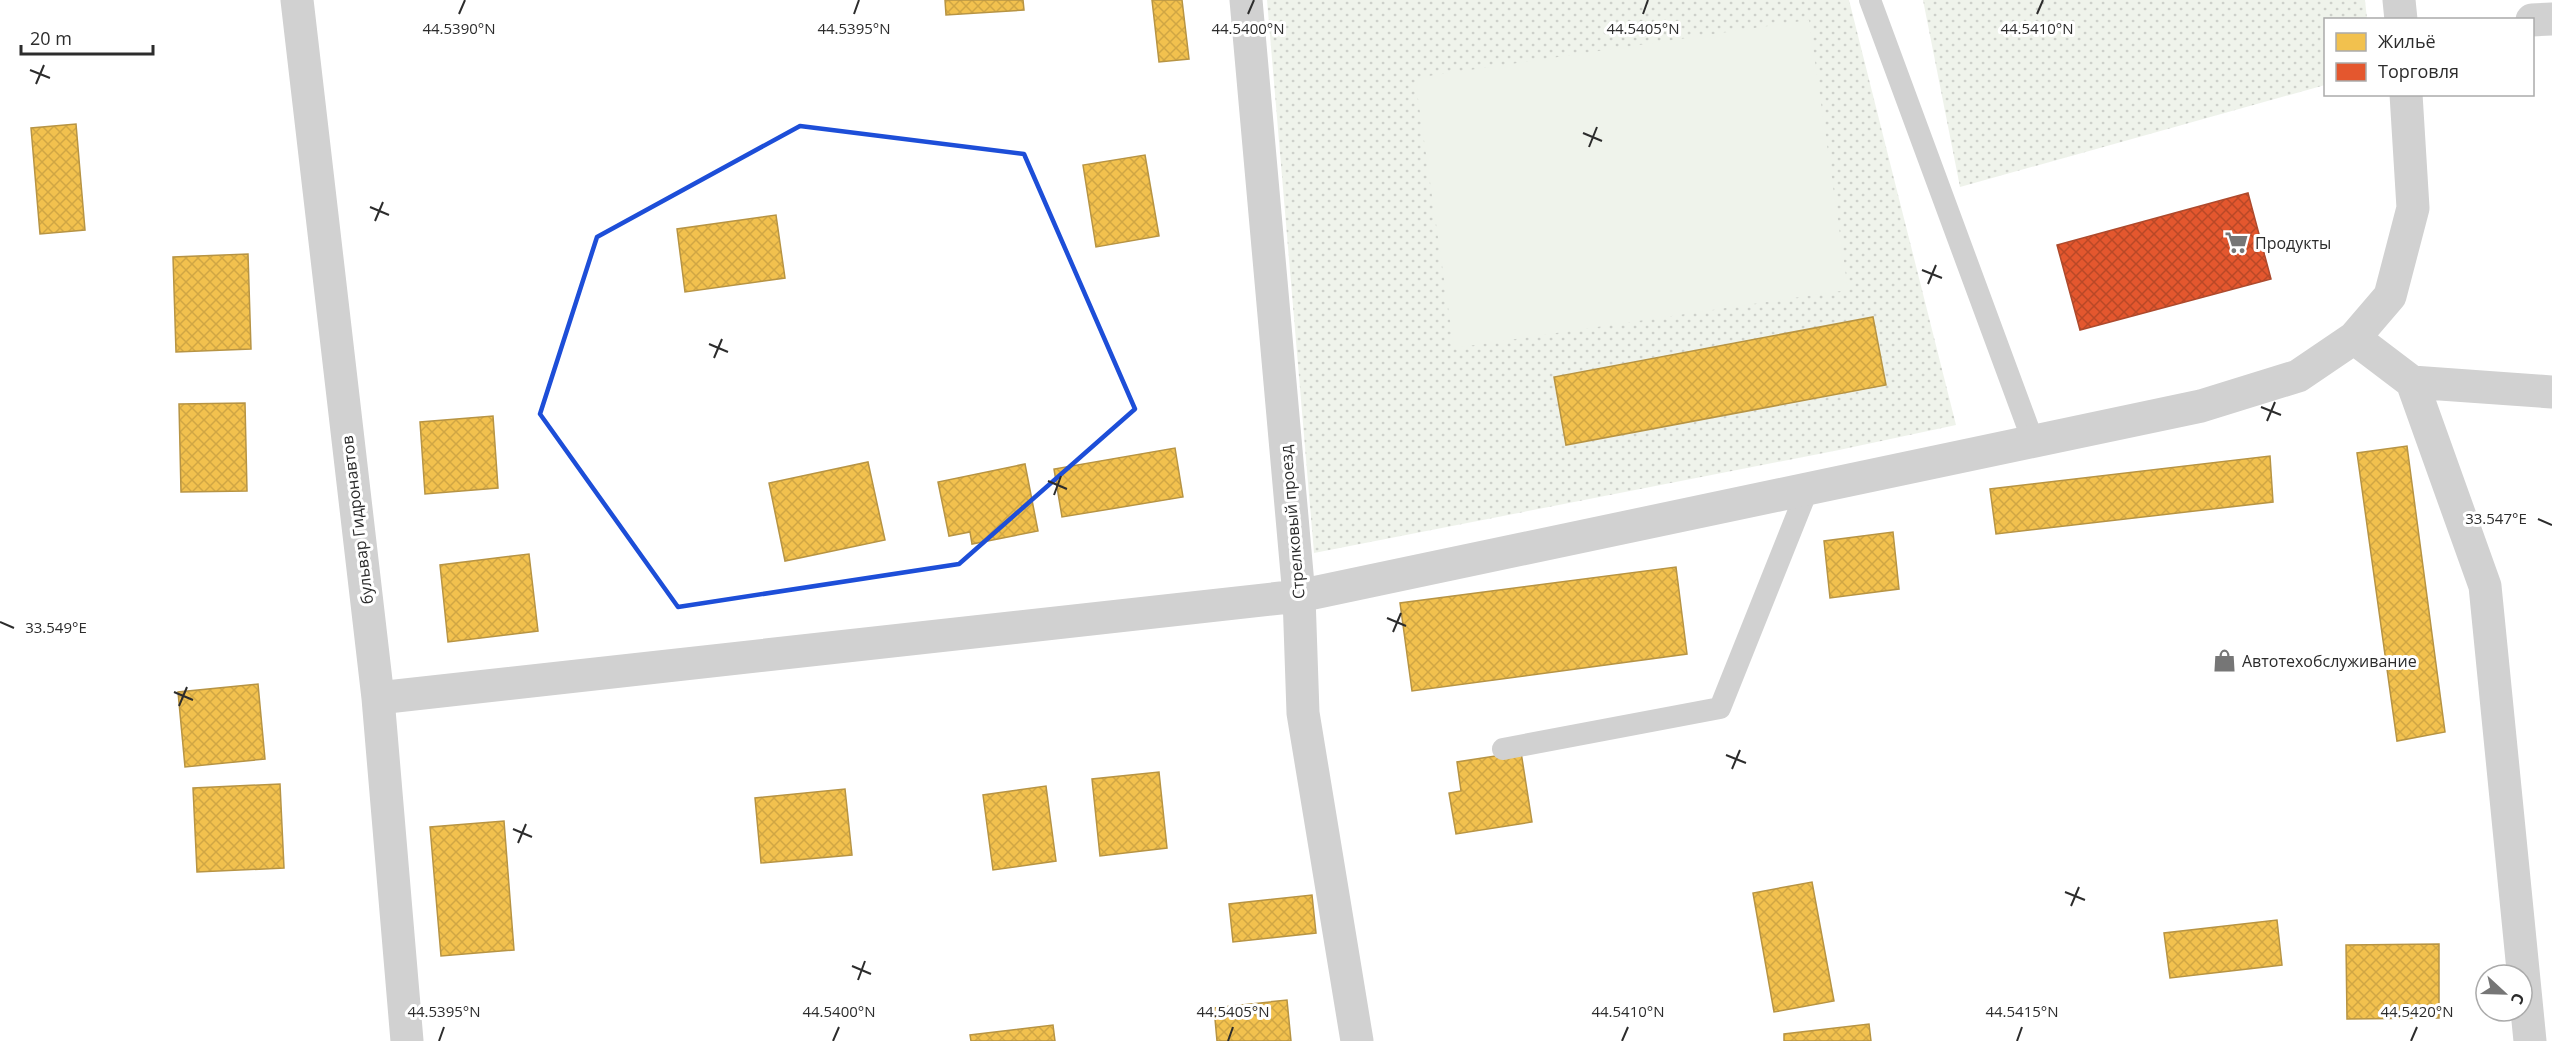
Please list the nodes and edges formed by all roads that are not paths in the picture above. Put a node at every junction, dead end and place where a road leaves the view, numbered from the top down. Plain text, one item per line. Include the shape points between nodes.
1 (297, 0) edge
2 (1246, 0) edge
3 (1870, 0) edge
4 (2399, 0) edge
5 (2402, 18) edge
6 (2552, 19) edge
7 (2534, 20) edge
8 (2406, 96) edge
9 (2354, 338) junction
10 (2412, 382) junction
11 (2552, 392) edge
12 (2033, 441) junction
13 (1808, 488) junction
14 (1299, 596) junction
15 (378, 698) junction
16 (1503, 749) dead end
17 (407, 1041) edge
18 (1357, 1041) edge
19 (2530, 1041) edge

1 - 15 street, бульвар Гидронавтов
2 - 14 street, Стрелковый проезд
3 - 12 lane
4 - 5 street
6 - 7 street
8 - 9 street via 2413,208 2390,296
9 - 10 street
9 - 12 street via 2298,376 2200,406
10 - 11 street
10 - 19 street via 2485,586
12 - 13 street
13 - 14 street
13 - 16 lane via 1720,708
14 - 15 street
14 - 18 street, Стрелковый проезд via 1302,713
15 - 17 street, бульвар Гидронавтов

